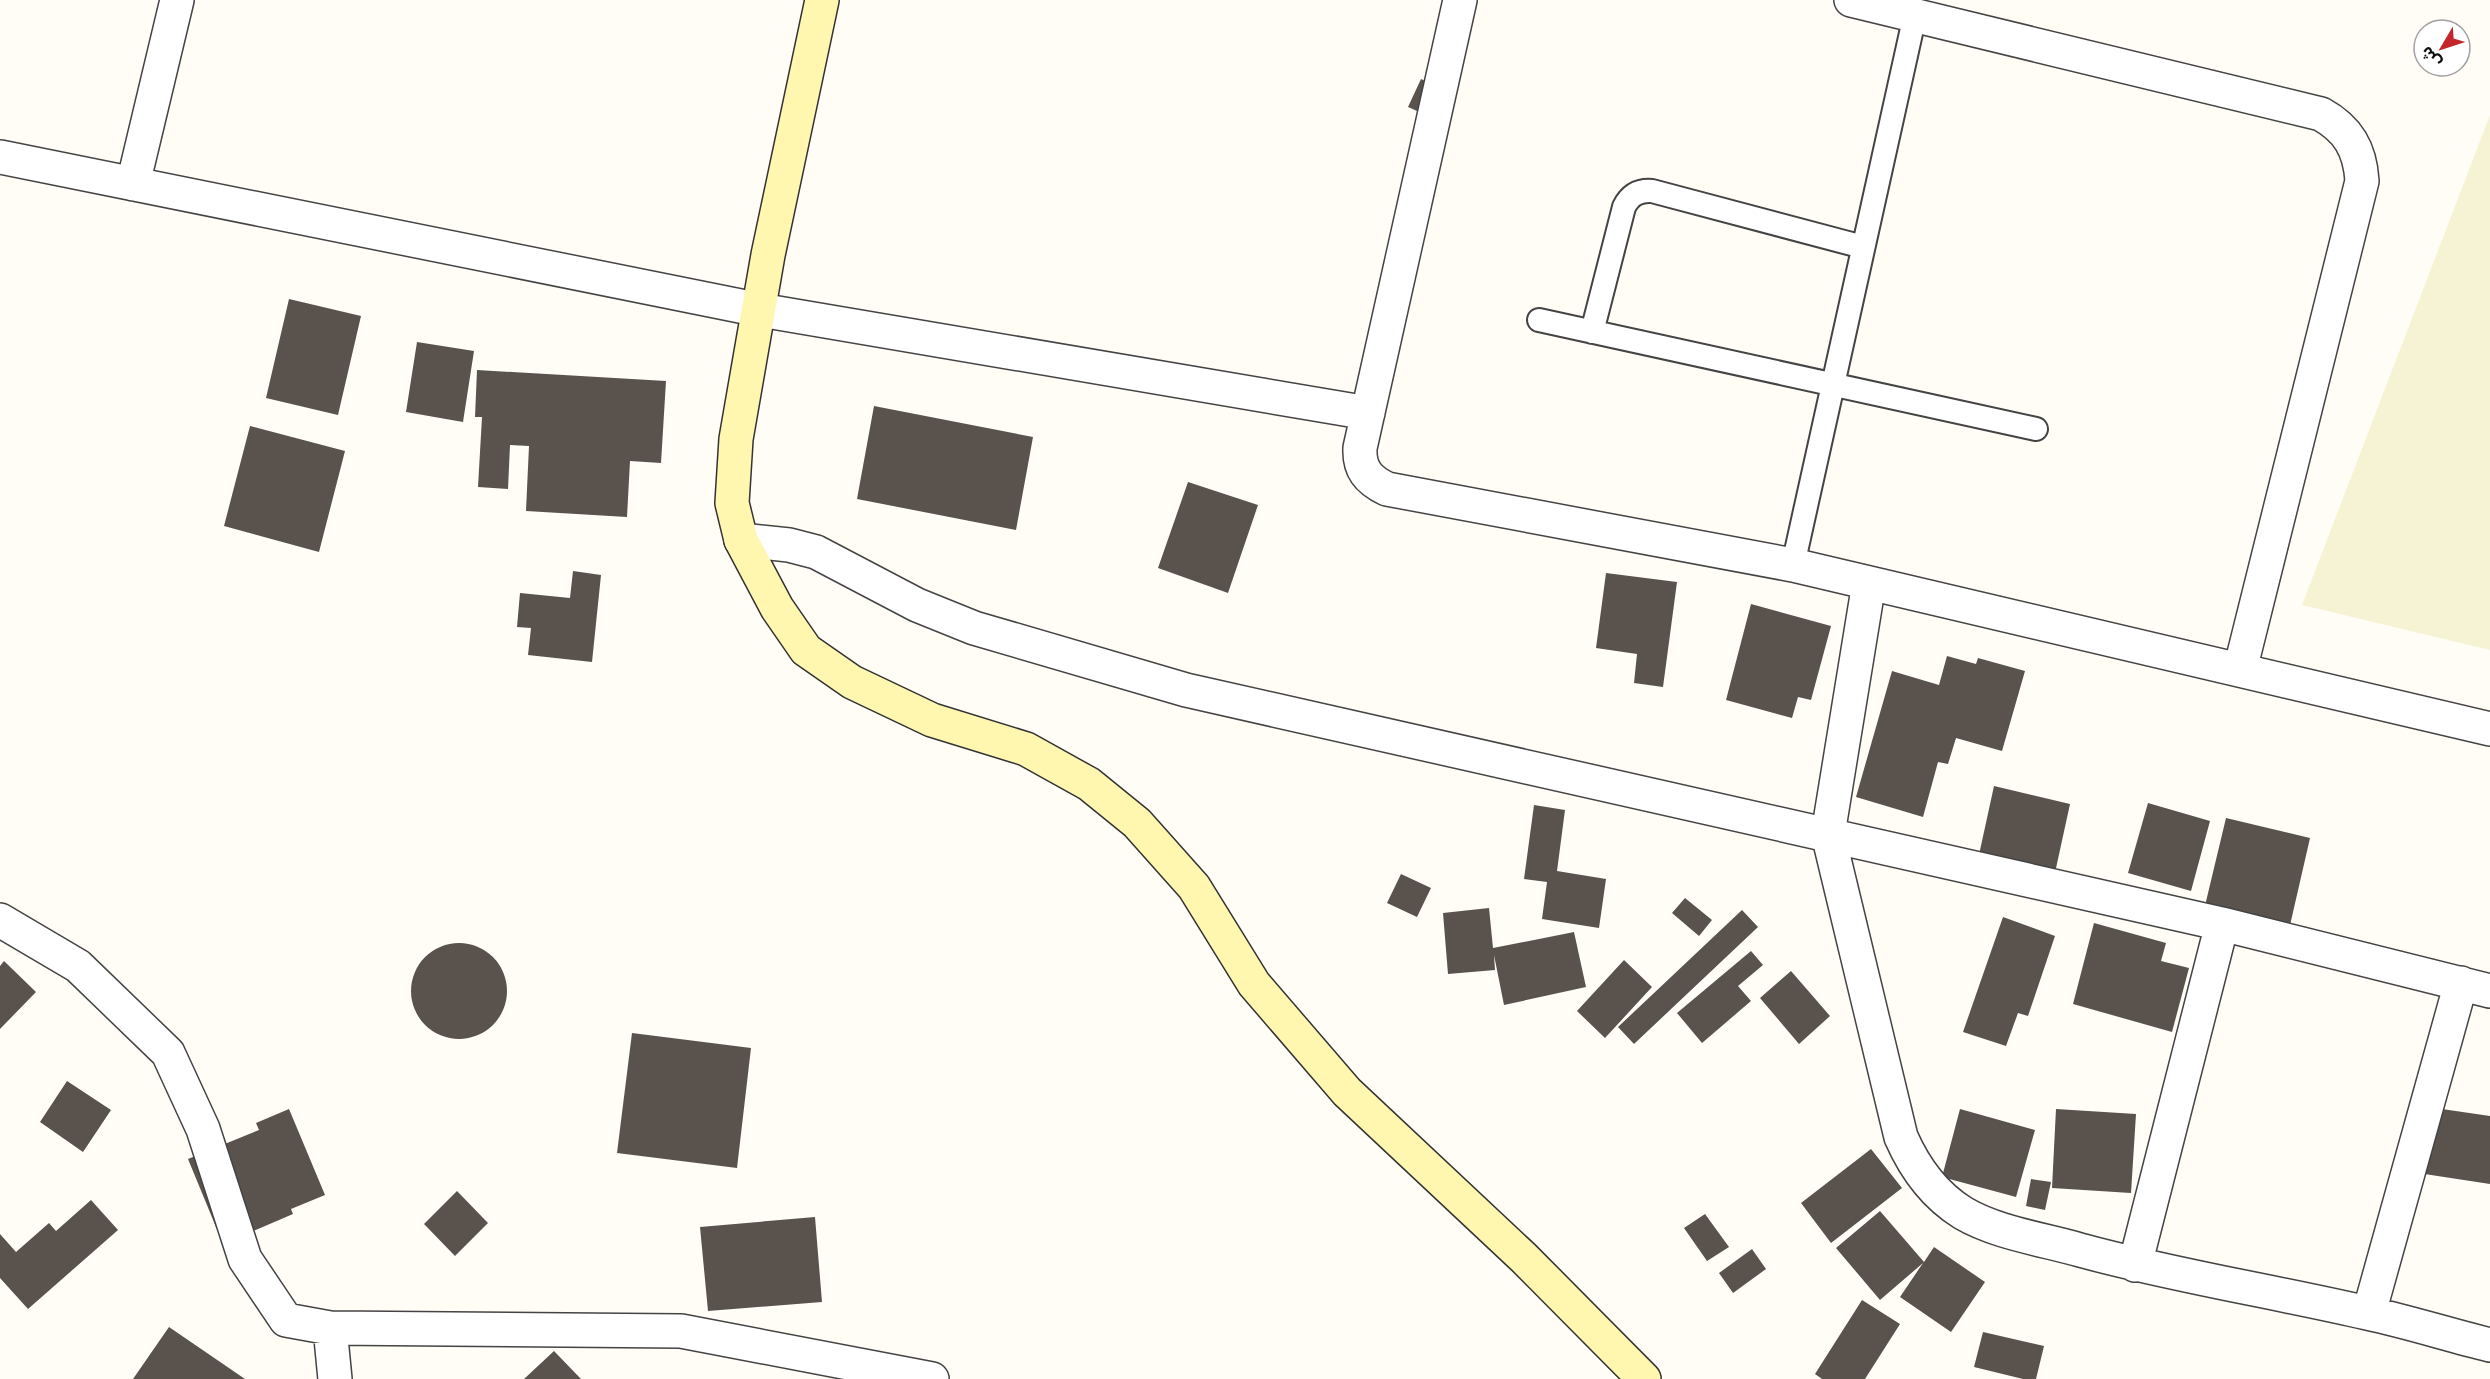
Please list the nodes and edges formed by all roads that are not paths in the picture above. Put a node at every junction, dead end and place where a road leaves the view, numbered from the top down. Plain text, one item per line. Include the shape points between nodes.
1 (177, 0) edge
2 (822, 0) edge
3 (1461, 0) edge
4 (1851, 0) edge
5 (1915, 15) junction
6 (0, 157) edge
7 (133, 184) junction
8 (1863, 247) junction
9 (760, 310) junction
10 (1539, 320) dead end
11 (1592, 332) junction
12 (1832, 384) junction
13 (1368, 413) junction
14 (2036, 429) dead end
15 (741, 540) junction
16 (1793, 565) junction
17 (1869, 583) junction
18 (2240, 670) junction
19 (2490, 729) edge
20 (1828, 834) junction
21 (0, 920) edge
22 (2222, 924) junction
23 (2475, 987) edge
24 (2135, 1265) junction
25 (2369, 1313) junction
26 (330, 1328) junction
27 (2490, 1346) edge
28 (334, 1379) edge
29 (932, 1379) edge
30 (1644, 1379) edge

1 - 7 street
2 - 9 main road
3 - 13 street
4 - 5 street
5 - 8 lane
5 - 18 street via 2321,114 2342,128 2356,148 2362,181
6 - 7 street
7 - 9 street
8 - 11 lane via 1652,191 1638,192 1624,207
8 - 12 lane
9 - 13 street
9 - 15 main road via 736,439 732,502
10 - 11 lane
11 - 12 lane
12 - 14 lane
12 - 16 lane
13 - 16 street via 1359,458 1368,478 1387,489
15 - 20 street via 816,552 917,605 974,628 1186,690
15 - 30 main road via 777,608 806,650 852,682 932,720 1026,749 1089,784 1137,823 1194,887 1254,984 1347,1092 1524,1258
16 - 17 street
17 - 18 street
17 - 20 street
18 - 19 street
20 - 22 street
20 - 24 street via 1901,1137 1916,1167 1944,1199 1980,1221
21 - 26 street via 78,966 168,1053 203,1129 245,1259 286,1320
22 - 23 street
22 - 24 street
23 - 25 street
24 - 25 street
25 - 27 street
26 - 28 street
26 - 29 street via 681,1331

